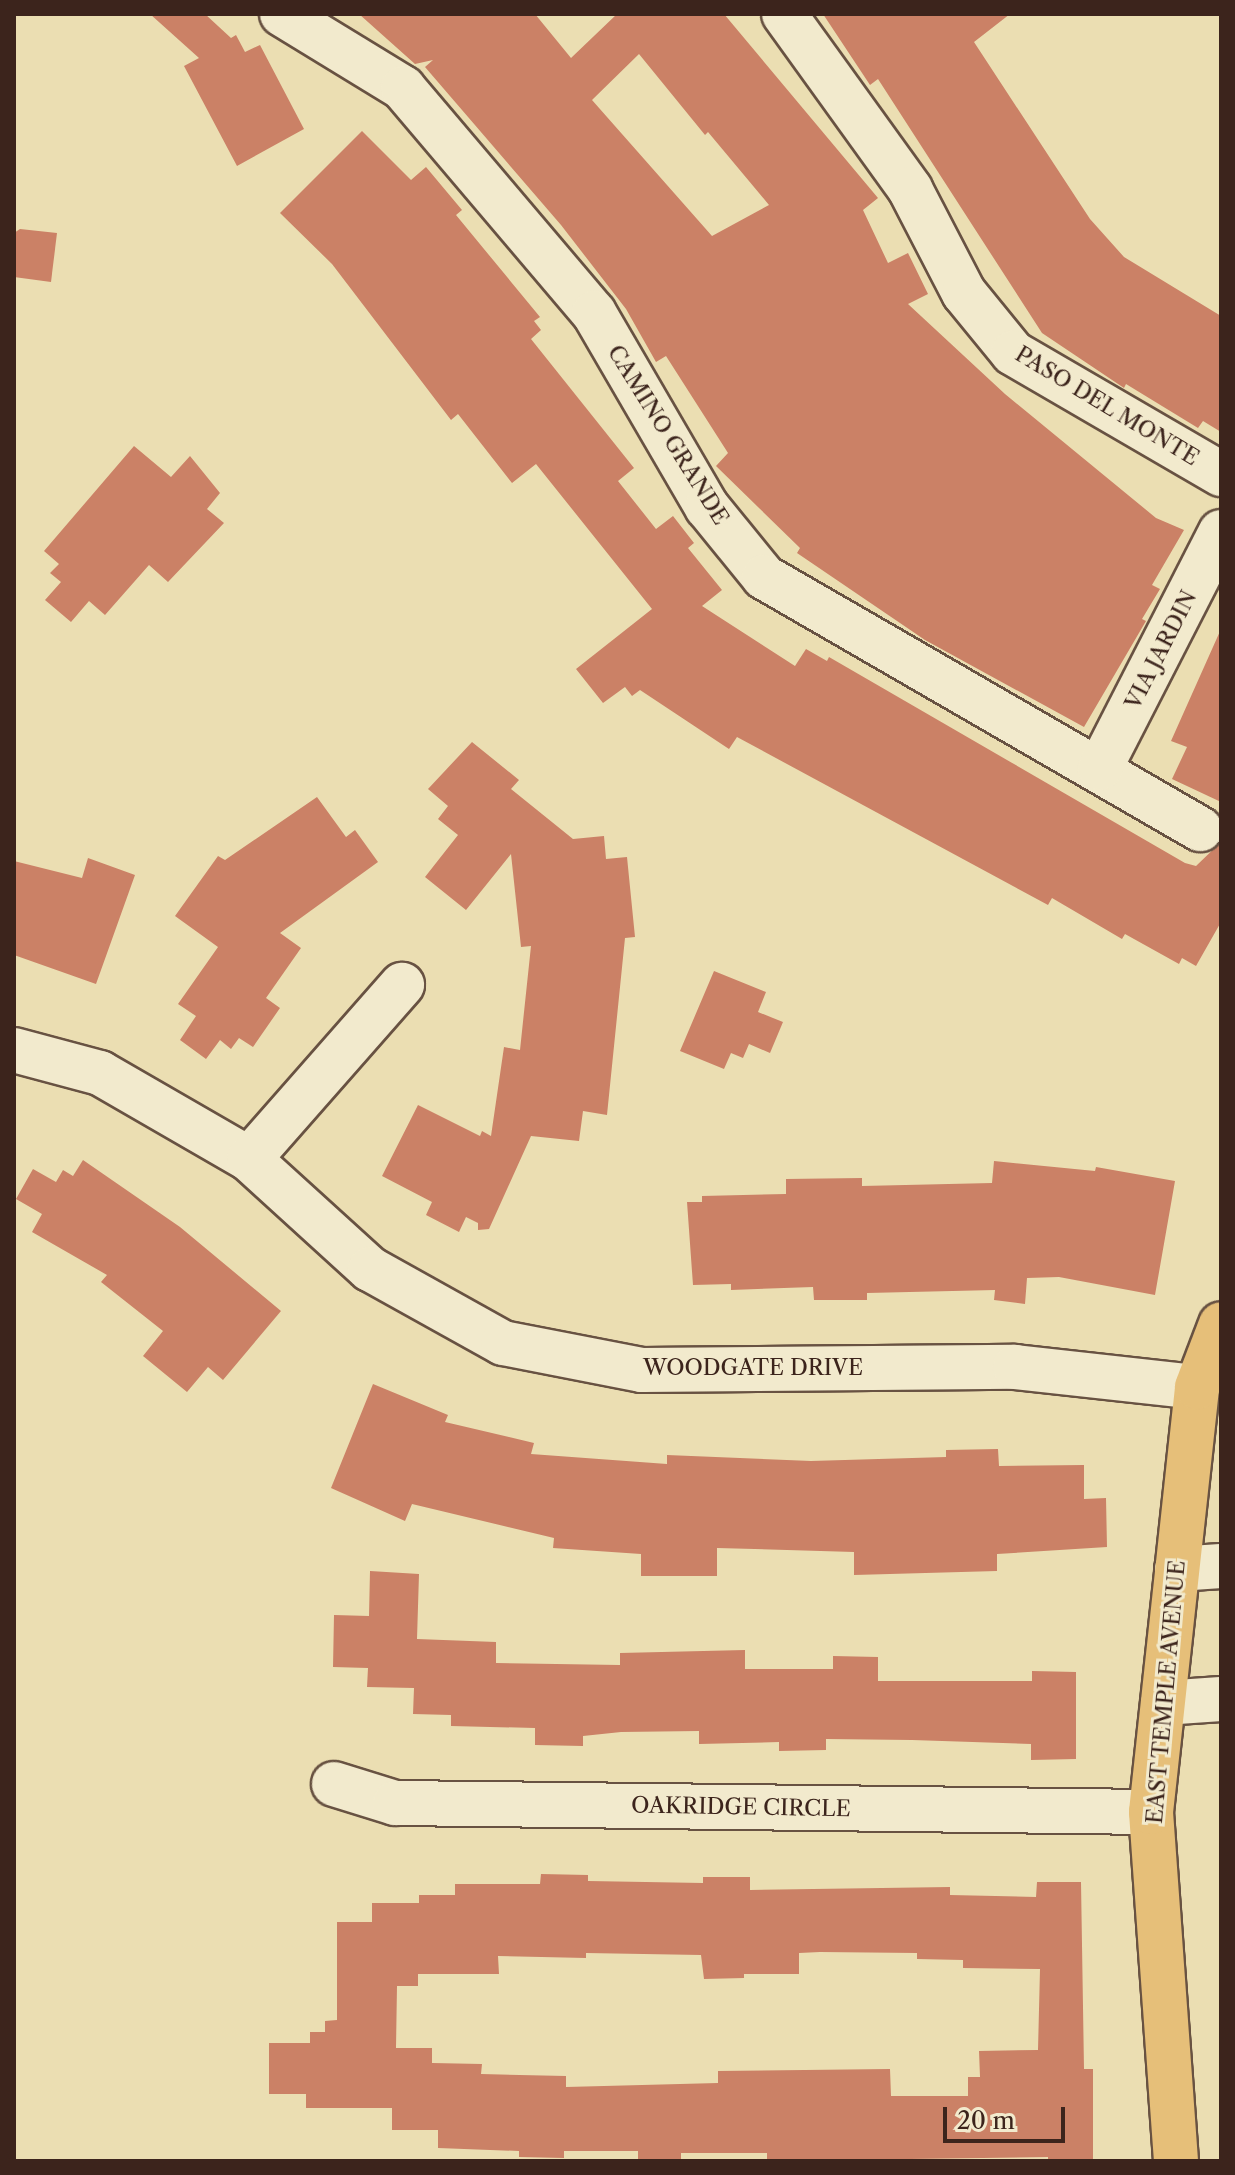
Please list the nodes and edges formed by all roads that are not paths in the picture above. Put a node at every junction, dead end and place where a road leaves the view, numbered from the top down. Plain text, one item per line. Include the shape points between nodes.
1 (282, 14) edge
2 (784, 14) edge
3 (1221, 474) edge
4 (1221, 532) edge
5 (1100, 768) junction
6 (1200, 829) dead end
7 (402, 985) dead end
8 (14, 1050) edge
9 (249, 1159) junction
10 (1221, 1324) edge
11 (1197, 1387) junction
12 (1221, 1566) edge
13 (1177, 1569) junction
14 (1221, 1699) edge
15 (1163, 1703) junction
16 (334, 1784) dead end
17 (1151, 1812) junction
18 (1176, 2161) edge

1 - 5 street, CAMINO GRANDE via 403,88 594,313 707,507 764,577
2 - 3 street, PASO DEL MONTE via 910,189 964,293 1013,353
4 - 5 street, VIA JARDIN
5 - 6 street, CAMINO GRANDE
7 - 9 street
8 - 9 street, WOODGATE DRIVE via 100,1073
9 - 11 street, WOODGATE DRIVE via 370,1269 503,1343 642,1370 1015,1367
10 - 11 main road, EAST TEMPLE AVENUE
11 - 13 main road, EAST TEMPLE AVENUE
12 - 13 street
13 - 15 main road, EAST TEMPLE AVENUE
14 - 15 street
15 - 17 main road, EAST TEMPLE AVENUE
16 - 17 street, OAKRIDGE CIRCLE via 395,1803
17 - 18 main road, EAST TEMPLE AVENUE

